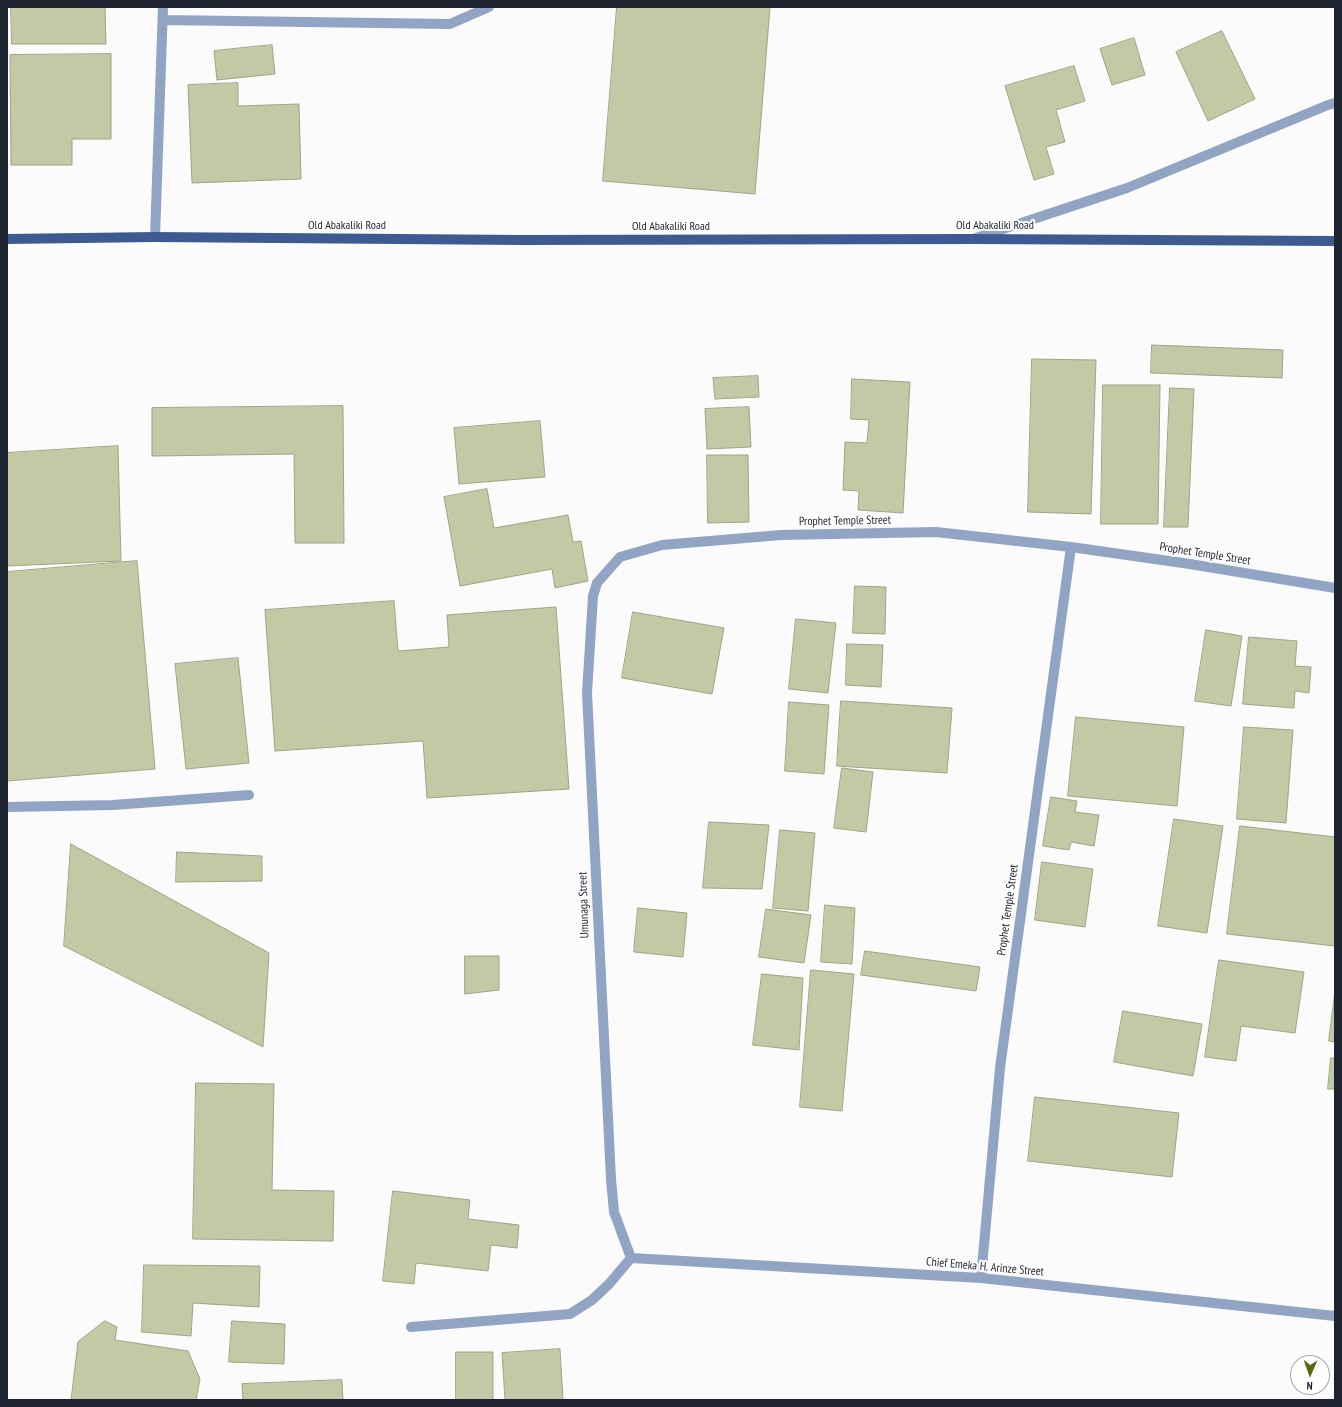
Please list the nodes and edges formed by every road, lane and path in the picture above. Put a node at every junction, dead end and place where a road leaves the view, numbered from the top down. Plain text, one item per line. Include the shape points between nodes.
1 (163, 7) edge
2 (489, 7) edge
3 (163, 20) junction
4 (1335, 103) edge
5 (155, 237) junction
6 (7, 239) edge
7 (974, 239) junction
8 (1335, 241) edge
9 (1071, 547) junction
10 (620, 557) joint
11 (1335, 588) edge
12 (249, 795) dead end
13 (7, 807) edge
14 (631, 1258) junction
15 (981, 1278) junction
16 (1335, 1316) edge
17 (411, 1327) dead end

1 - 3 street
2 - 3 street via 450,24
3 - 5 street
4 - 7 street via 1127,188
5 - 6 main road, Old Abakaliki Road
5 - 7 main road, Old Abakaliki Road via 521,240
7 - 8 main road, Old Abakaliki Road
9 - 10 street, Prophet Temple Street via 936,532 781,535 662,545
9 - 11 street, Prophet Temple Street
9 - 15 street, Prophet Temple Street via 1000,1068
10 - 14 street, Umunaga Street via 597,583 593,596 587,693 611,1179 614,1212
12 - 13 street via 113,804
14 - 15 street, Chief Emeka H. Arinze Street
14 - 17 street via 592,1300 570,1314
15 - 16 street, Chief Emeka H. Arinze Street

